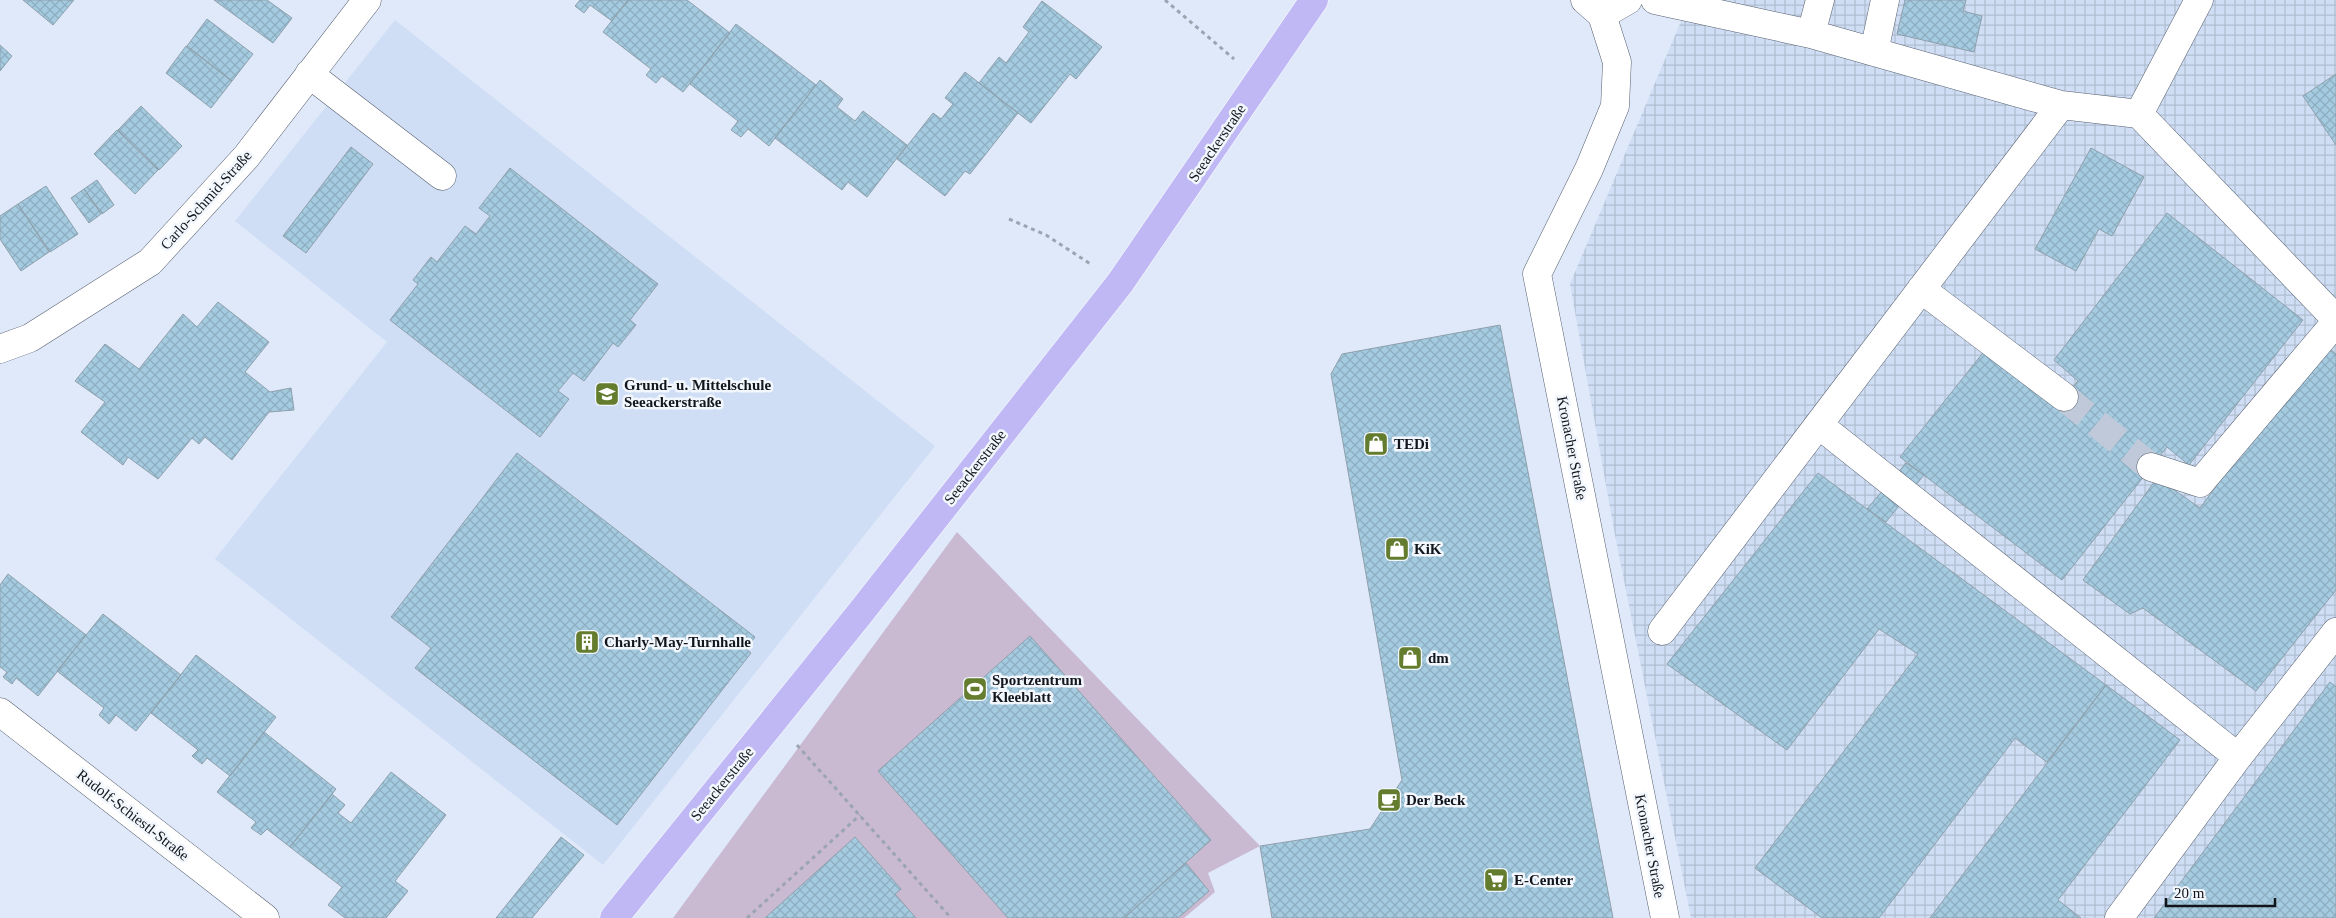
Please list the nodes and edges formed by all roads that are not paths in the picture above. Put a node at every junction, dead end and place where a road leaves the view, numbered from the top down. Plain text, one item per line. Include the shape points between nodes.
1 (367, 0) edge
2 (1314, 0) edge
3 (1628, 0) edge
4 (1655, 0) edge
5 (1820, 0) edge
6 (1886, 0) edge
7 (2199, 0) edge
8 (1593, 8) edge
9 (1811, 34) junction
10 (1874, 52) junction
11 (309, 74) junction
12 (2061, 105) junction
13 (2139, 114) junction
14 (442, 176) dead end
15 (1921, 289) junction
16 (2336, 321) edge
17 (0, 349) edge
18 (2064, 397) tunnel mouth
19 (1819, 425) junction
20 (2151, 467) tunnel mouth
21 (1662, 631) dead end
22 (2336, 632) edge
23 (0, 712) edge
24 (2238, 757) junction
25 (265, 918) edge
26 (614, 918) edge
27 (1664, 918) edge
28 (2119, 918) edge

1 - 11 street, Carlo-Schmid-Straße
2 - 26 main road, Seeackerstraße via 1120,283
3 - 8 street
4 - 9 street
5 - 9 street
6 - 10 street
7 - 13 street
8 - 27 street, Kronacher Straße via 1617,62 1614,106 1589,169 1537,274
9 - 10 street
10 - 12 street
11 - 14 street
11 - 17 street, Carlo-Schmid-Straße via 246,157 150,262 30,338
12 - 13 street
12 - 15 street
13 - 16 street
15 - 18 street
15 - 19 street
16 - 20 street via 2200,483
19 - 21 street
19 - 24 street
22 - 24 street
23 - 25 street, Rudolf-Schiestl-Straße
24 - 28 street

